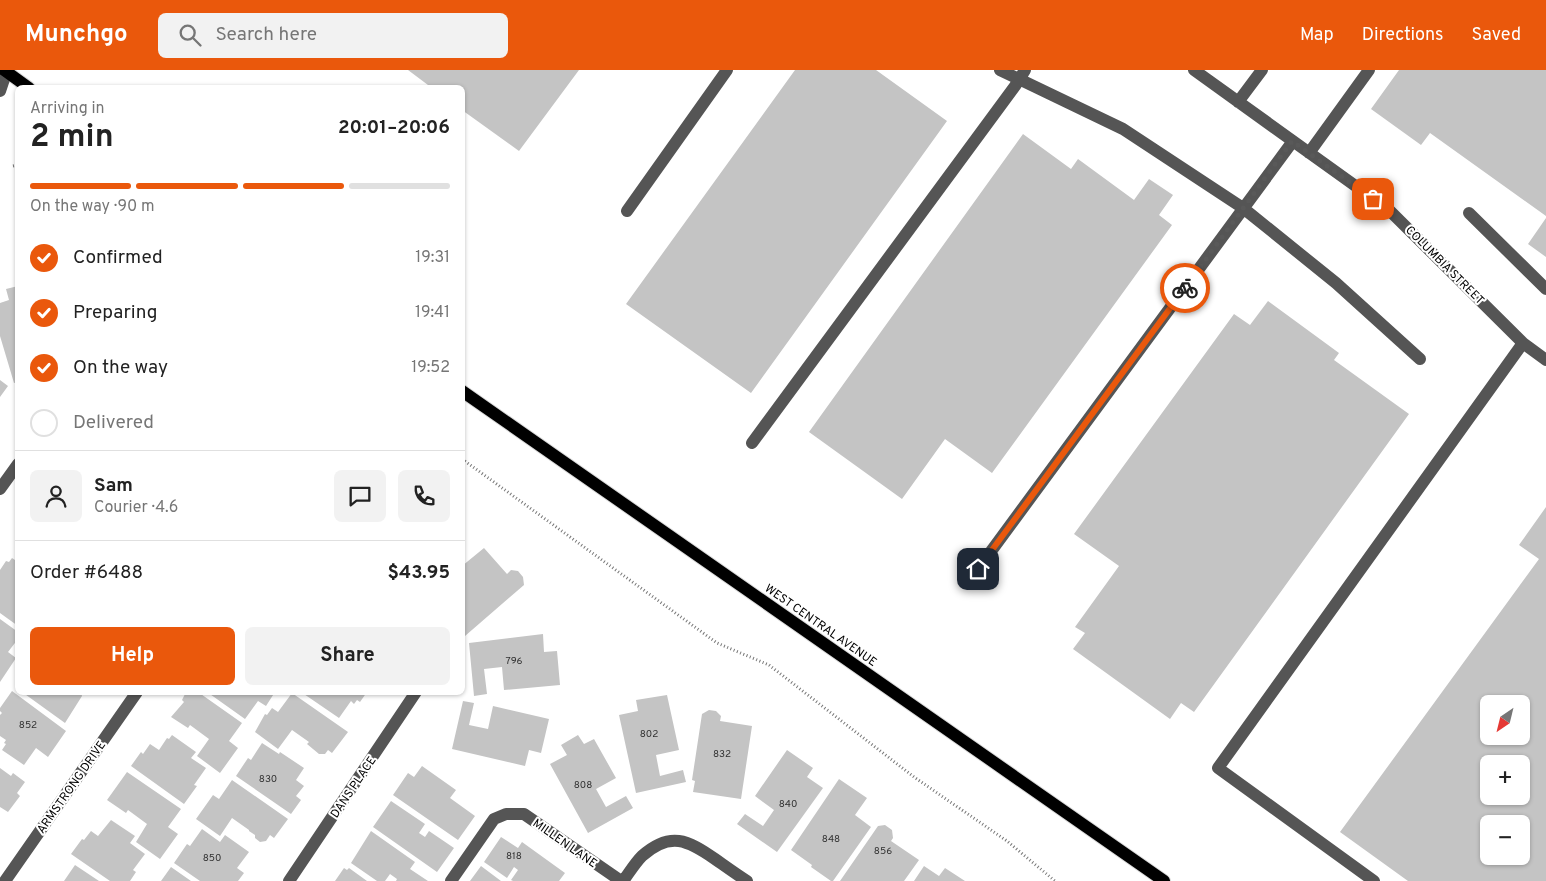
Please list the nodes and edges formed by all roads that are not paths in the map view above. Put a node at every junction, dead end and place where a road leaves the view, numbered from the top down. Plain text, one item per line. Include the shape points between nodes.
1 (727, 70) edge
2 (1000, 70) edge
3 (1194, 70) edge
4 (1262, 70) edge
5 (1369, 70) edge
6 (4, 72) edge
7 (1022, 74) edge
8 (24, 85) edge
9 (0, 91) edge
10 (1238, 102) junction
11 (1292, 141) junction
12 (1310, 153) junction
13 (1243, 208) junction
14 (627, 211) dead end
15 (1469, 213) dead end
16 (1546, 289) edge
17 (1523, 342) junction
18 (1420, 359) dead end
19 (1546, 359) edge
20 (465, 393) edge
21 (752, 443) dead end
22 (15, 468) edge
23 (0, 489) edge
24 (978, 569) dead end
25 (135, 695) edge
26 (414, 695) edge
27 (5, 881) edge
28 (289, 881) edge
29 (451, 881) edge
30 (622, 881) edge
31 (747, 881) edge
32 (1164, 881) edge
33 (1374, 881) edge

1 - 14 street
2 - 7 street
3 - 10 street, COLUMBIA STREET
4 - 10 street
5 - 12 street
6 - 8 main road
6 - 9 street
7 - 13 street via 1123,130
7 - 21 street
10 - 11 street, COLUMBIA STREET
11 - 12 street, COLUMBIA STREET
11 - 13 street
12 - 17 street, COLUMBIA STREET via 1389,210
13 - 18 street via 1336,283
13 - 24 street
15 - 16 street
17 - 19 street, COLUMBIA STREET
17 - 33 street via 1218,768
20 - 32 main road, WEST CENTRAL AVENUE
22 - 23 street
25 - 27 street, ARMSTRONG DRIVE
26 - 28 street, DANS PLACE
29 - 30 street, MILLEN LANE via 494,819 506,814 524,814
30 - 31 street via 641,857 666,842 678,840 694,844

